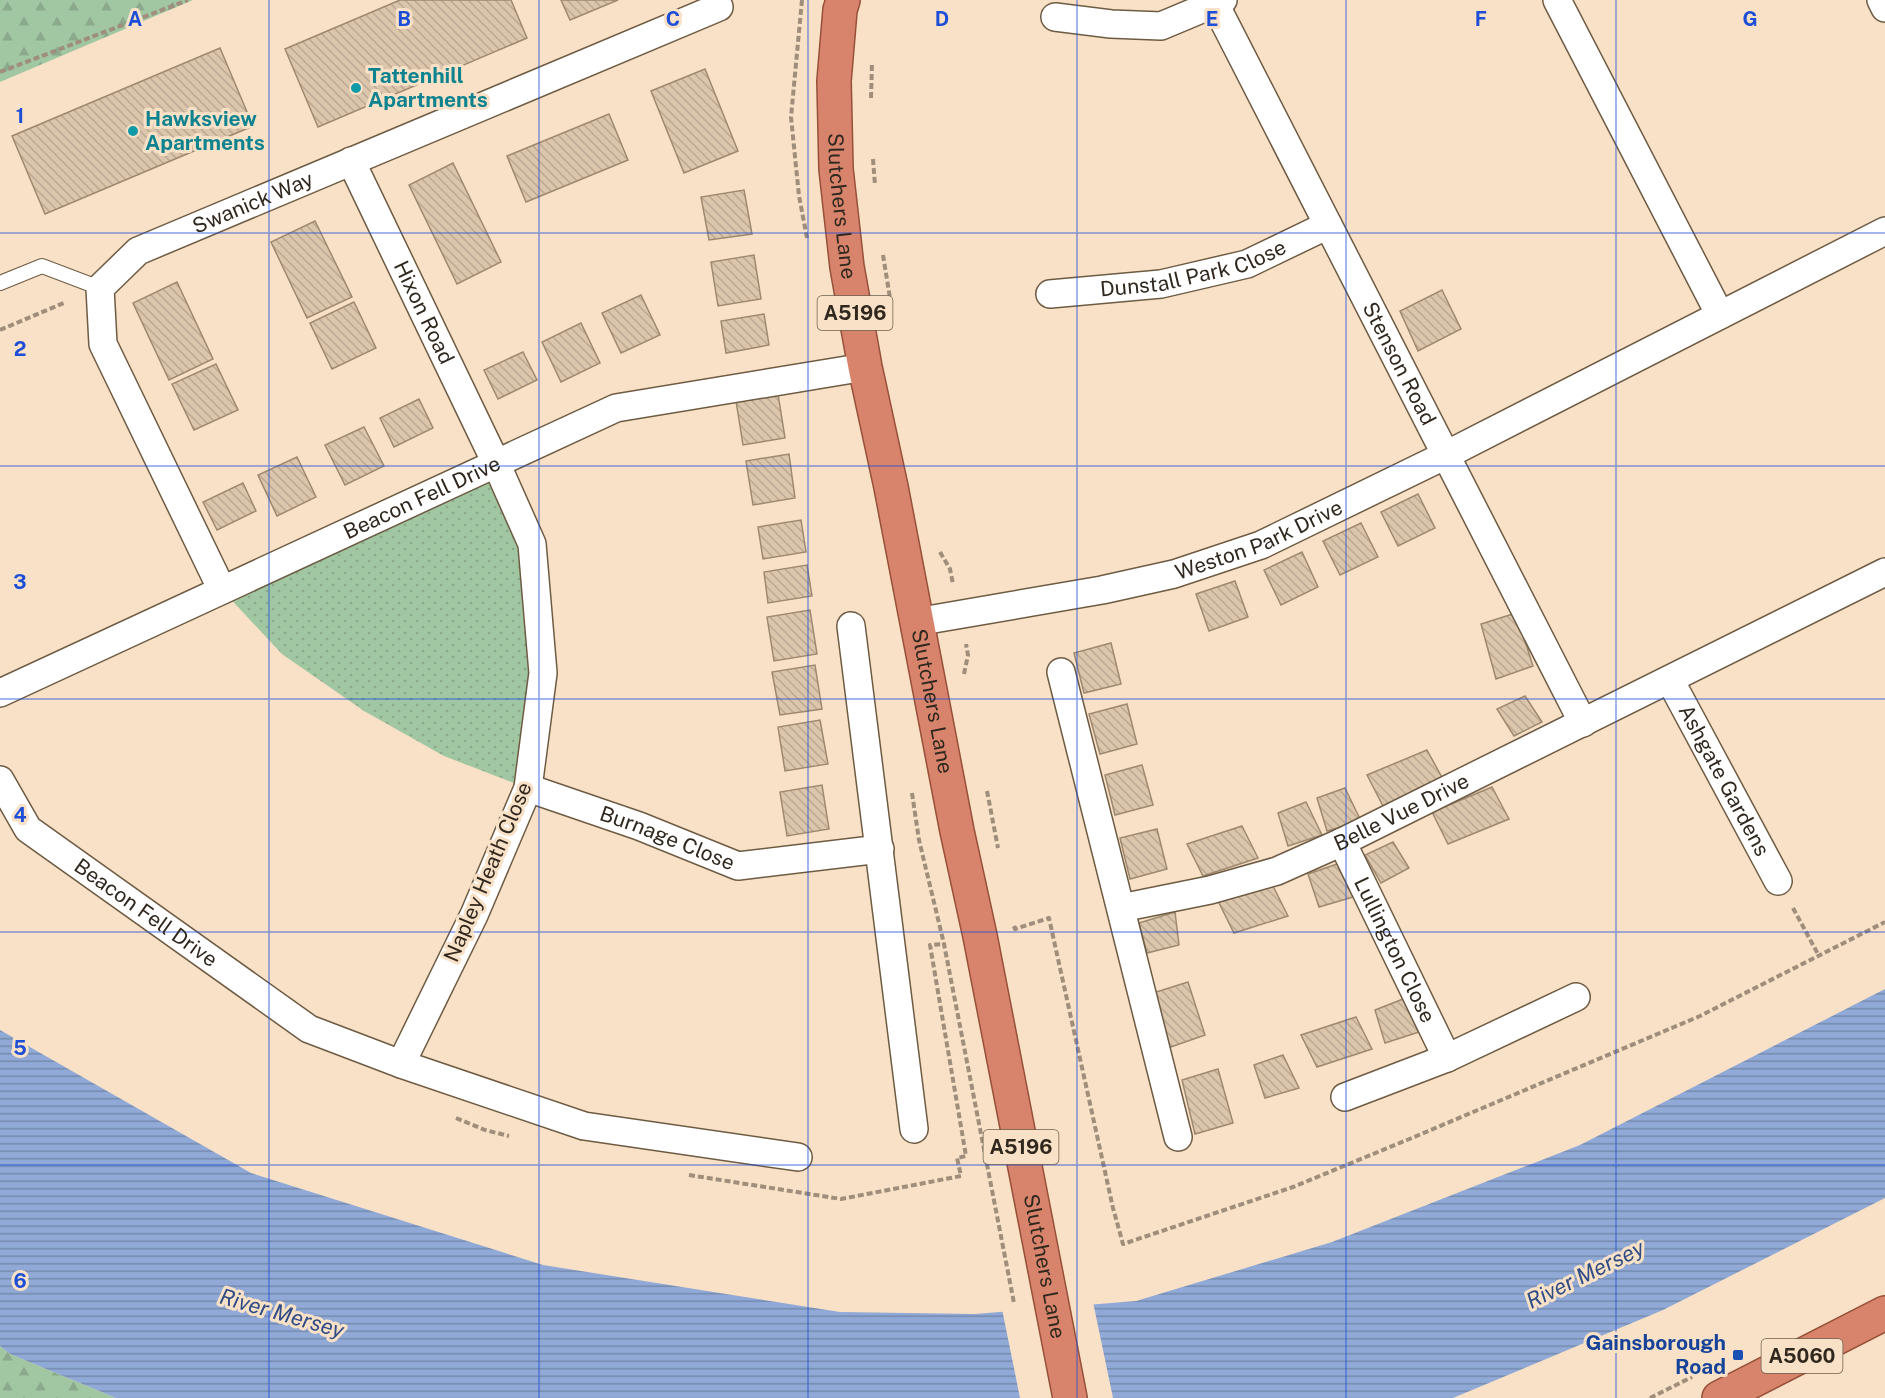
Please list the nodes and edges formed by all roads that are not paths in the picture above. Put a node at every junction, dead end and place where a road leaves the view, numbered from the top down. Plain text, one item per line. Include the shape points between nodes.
1 (843, 0) edge
2 (1557, 0) edge
3 (1881, 0) edge
4 (1219, 2) edge
5 (719, 7) dead end
6 (1885, 8) edge
7 (1055, 17) dead end
8 (351, 161) junction
9 (1328, 225) junction
10 (1885, 231) edge
11 (0, 283) edge
12 (100, 288) junction
13 (1050, 294) dead end
14 (1720, 315) junction
15 (865, 367) junction
16 (1446, 455) junction
17 (496, 463) junction
18 (1885, 572) edge
19 (222, 590) junction
20 (916, 622) junction
21 (851, 626) dead end
22 (1061, 672) dead end
23 (1670, 680) junction
24 (0, 693) edge
25 (1582, 723) junction
26 (0, 780) edge
27 (528, 788) junction
28 (1342, 842) junction
29 (880, 849) junction
30 (1778, 881) road end
31 (1121, 908) junction
32 (1576, 997) dead end
33 (1447, 1058) junction
34 (401, 1064) junction
35 (1345, 1097) dead end
36 (914, 1129) dead end
37 (1178, 1137) dead end
38 (798, 1157) dead end
39 (1885, 1313) edge
40 (1070, 1398) edge
41 (1719, 1398) edge

1 - 15 highway, Slutchers Lane / A5196 via 834,81 836,169 847,267
2 - 14 street
3 - 6 street
4 - 7 street via 1161,26
4 - 9 street, Stenson Road
5 - 8 street, Swanick Way
8 - 12 street, Swanick Way via 138,251
8 - 17 street, Hixon Road
9 - 13 street, Dunstall Park Close via 1247,264 1161,284
9 - 16 street, Stenson Road
10 - 14 street, Weston Park Drive
11 - 12 lane via 42,266
12 - 19 street via 103,344
14 - 16 street, Weston Park Drive
15 - 17 street, Beacon Fell Drive via 616,408
15 - 20 highway, Slutchers Lane / A5196
16 - 20 street, Weston Park Drive via 1261,545 1174,574
16 - 25 street, Stenson Road
17 - 19 street, Beacon Fell Drive
17 - 27 street, Napley Heath Close via 532,544 543,673
18 - 23 street, Belle Vue Drive
19 - 24 street, Beacon Fell Drive
20 - 40 highway, Slutchers Lane / A5196
21 - 29 street
22 - 31 street
23 - 25 street, Belle Vue Drive
23 - 30 street, Ashgate Gardens
25 - 28 street, Belle Vue Drive
26 - 34 street, Beacon Fell Drive via 28,829 309,1029
27 - 29 street, Burnage Close via 639,826 738,866
27 - 34 street, Napley Heath Close via 474,915
28 - 31 street, Belle Vue Drive via 1277,871 1210,890
28 - 33 street, Lullington Close
29 - 36 street
31 - 37 street
32 - 33 street
33 - 35 street
34 - 38 street via 584,1126
39 - 41 highway, A5060

